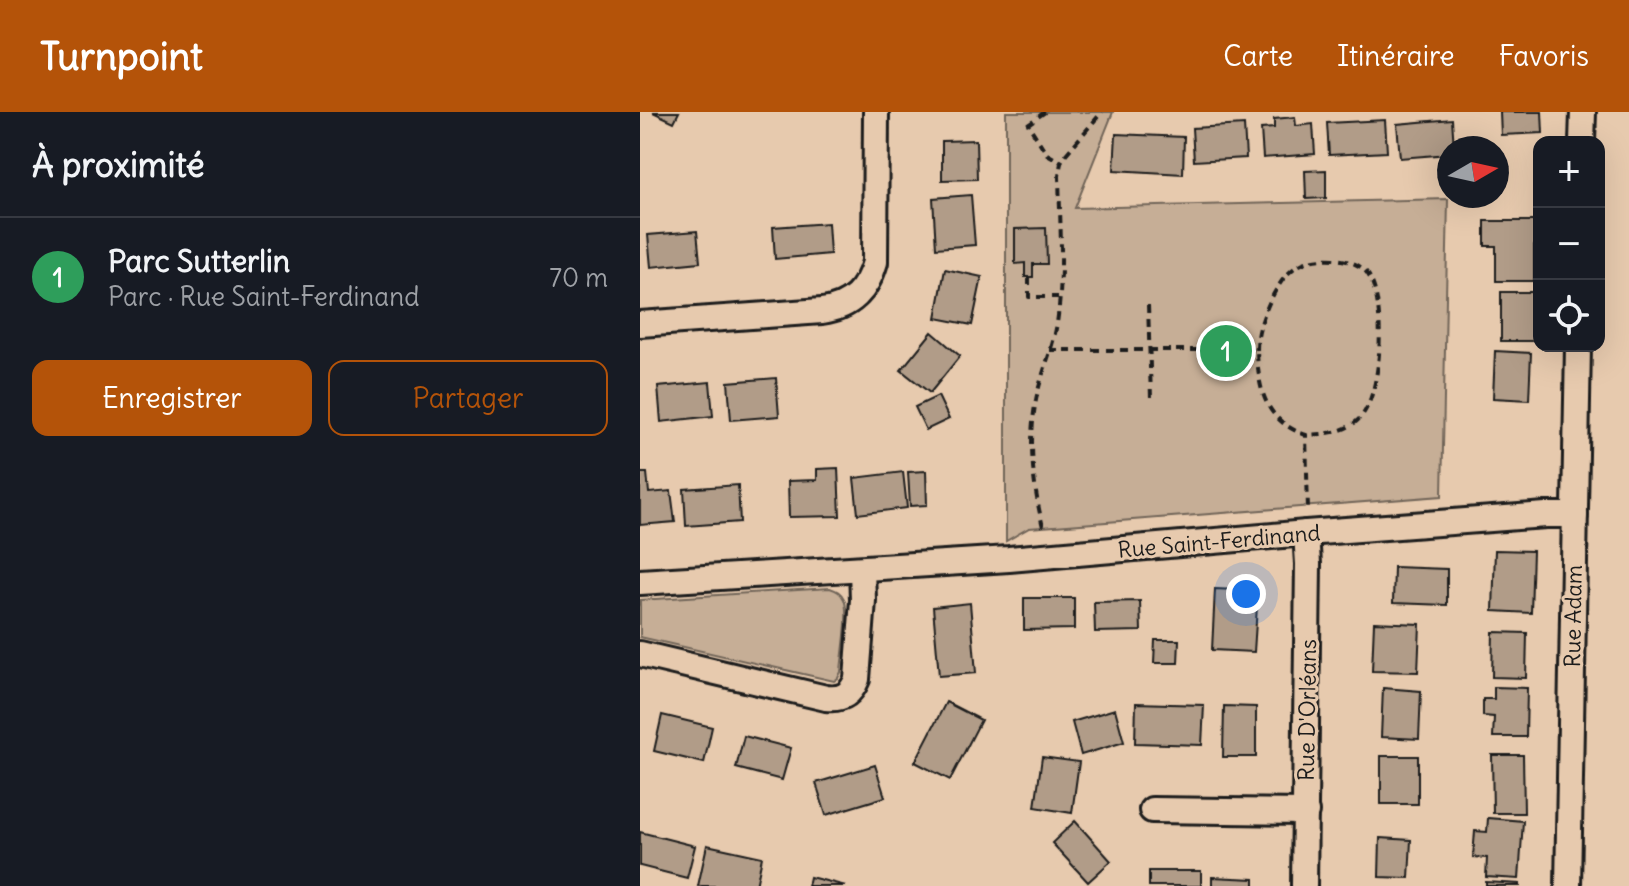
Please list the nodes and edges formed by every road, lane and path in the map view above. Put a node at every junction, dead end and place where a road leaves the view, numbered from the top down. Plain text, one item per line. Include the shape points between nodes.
1 (876, 112) edge
2 (1102, 112) edge
3 (1583, 112) edge
4 (1041, 113) edge
5 (1582, 136) edge
6 (1061, 162) junction
7 (1029, 277) dead end
8 (1059, 297) junction
9 (1148, 305) dead end
10 (640, 324) edge
11 (1050, 350) junction
12 (1149, 350) junction
13 (1257, 350) junction
14 (1578, 352) edge
15 (1151, 398) dead end
16 (1306, 435) junction
17 (1575, 515) junction
18 (1043, 527) dead end
19 (1306, 533) junction
20 (862, 569) junction
21 (640, 582) edge
22 (640, 654) edge
23 (1152, 810) dead end
24 (1306, 812) junction
25 (1304, 886) edge
26 (1568, 886) edge

1 - 10 street via 875,262 853,300 822,311
2 - 6 path
3 - 5 street
4 - 6 path via 1028,124 1047,154
6 - 8 path
7 - 8 path via 1029,297
8 - 11 path
9 - 12 path
11 - 12 path
11 - 18 path via 1036,399 1033,437
12 - 13 path
12 - 15 path
13 - 16 path via 1267,405 1290,430
13 - 16 path via 1263,316 1290,270 1318,259 1354,263 1366,271 1377,299 1380,334 1368,406 1347,427
14 - 17 street, Rue Adam
16 - 19 path
17 - 19 street, Rue Saint-Ferdinand
17 - 26 street, Rue Adam
19 - 20 street, Rue Saint-Ferdinand
19 - 24 street, Rue D'Orléans
20 - 21 street, Rue Saint-Ferdinand
20 - 22 street via 857,679 848,695 826,698
23 - 24 street
24 - 25 street, Rue D'Orléans

